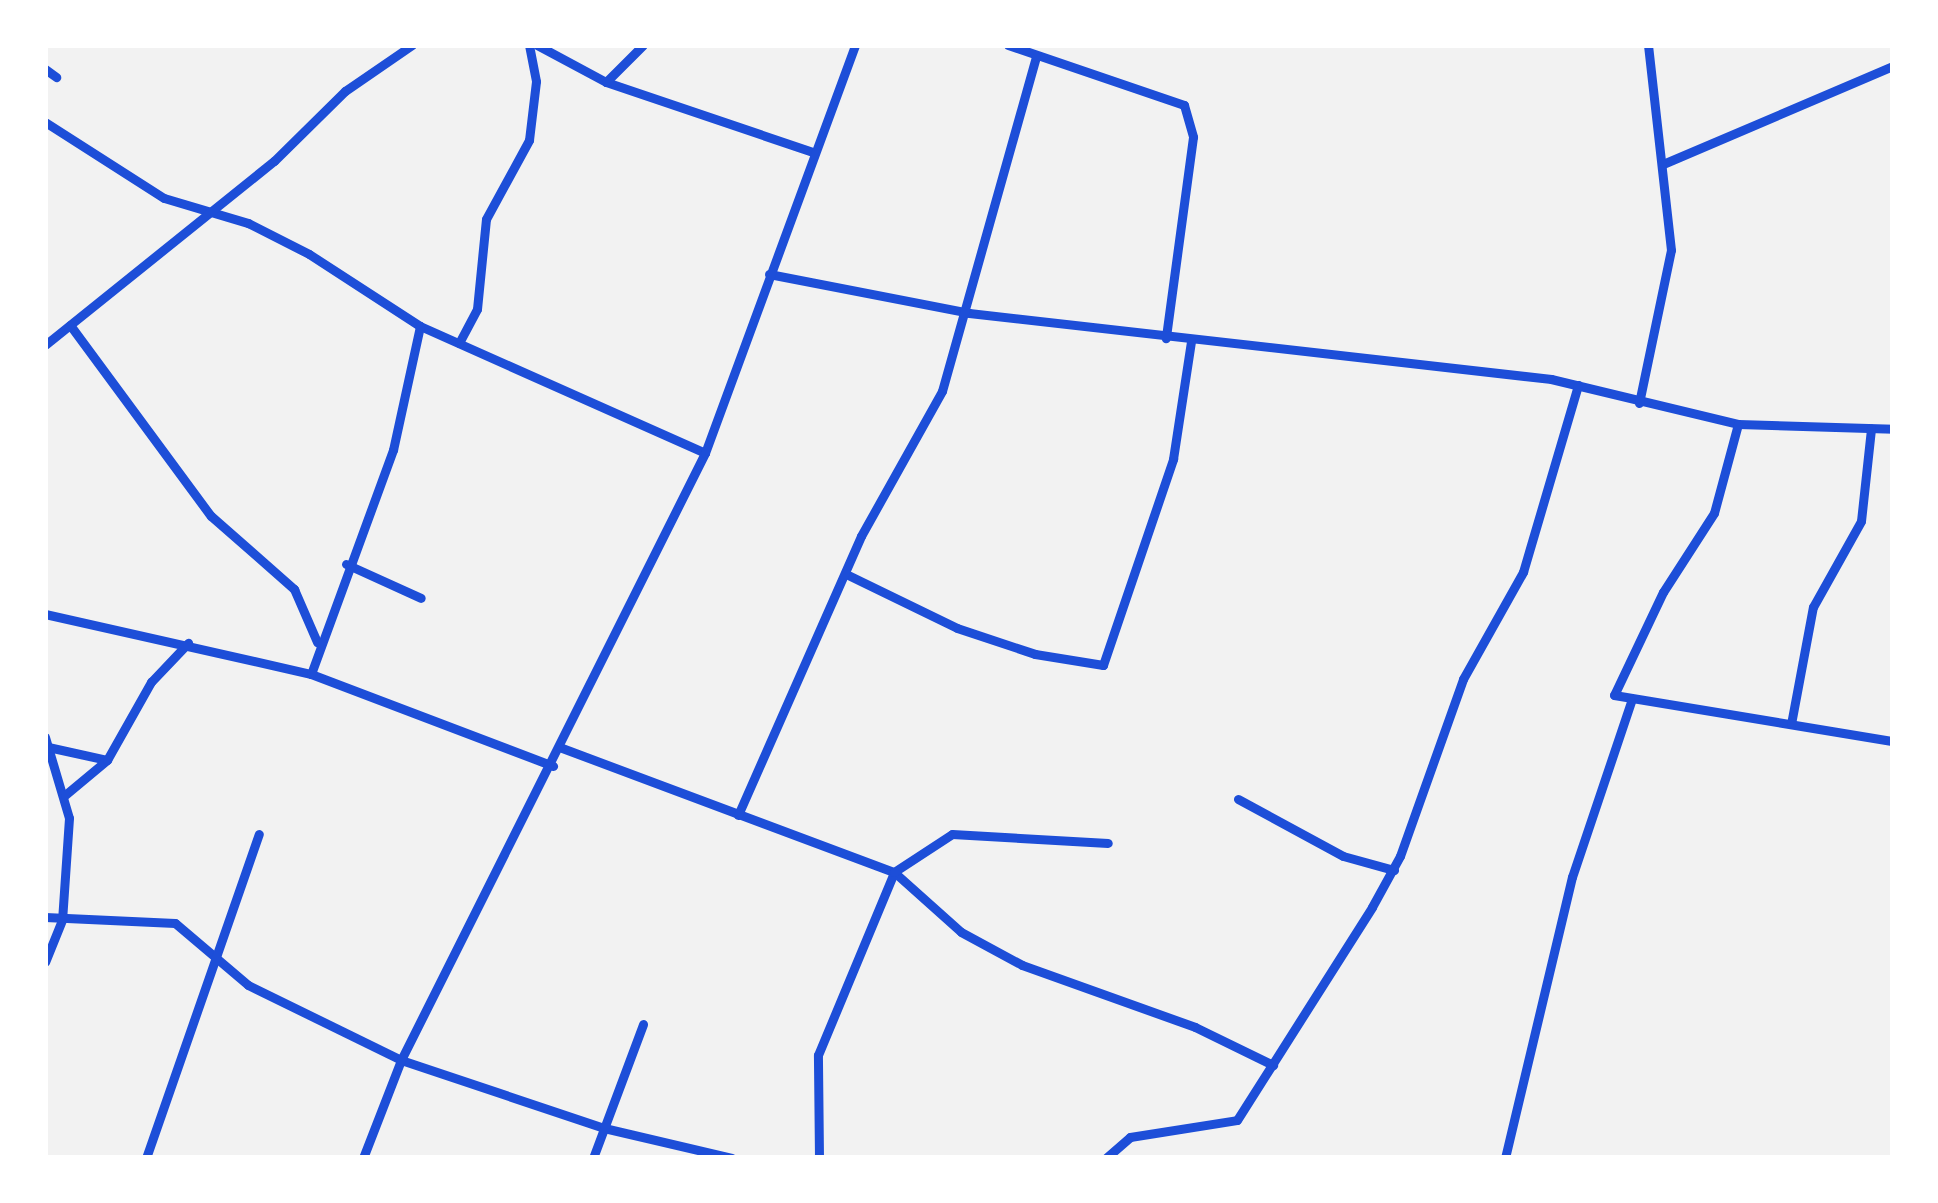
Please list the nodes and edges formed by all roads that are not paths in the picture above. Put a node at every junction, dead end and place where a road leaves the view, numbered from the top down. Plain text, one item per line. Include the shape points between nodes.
1 (412, 45) edge
2 (533, 45) edge
3 (643, 45) edge
4 (855, 45) edge
5 (1008, 45) edge
6 (1648, 45) edge
7 (1036, 57) junction
8 (1893, 66) edge
9 (45, 69) edge
10 (56, 77) dead end
11 (606, 82) junction
12 (45, 122) edge
13 (813, 152) junction
14 (1663, 164) junction
15 (207, 212) junction
16 (769, 274) junction
17 (969, 313) junction
18 (70, 325) junction
19 (419, 326) junction
20 (1166, 338) junction
21 (1190, 341) junction
22 (459, 343) junction
23 (45, 345) edge
24 (1578, 385) junction
25 (1639, 403) junction
26 (1738, 424) junction
27 (1871, 429) junction
28 (1893, 429) edge
29 (705, 453) junction
30 (346, 564) junction
31 (846, 574) junction
32 (421, 598) dead end
33 (45, 614) edge
34 (316, 642) junction
35 (188, 643) junction
36 (311, 674) junction
37 (1631, 702) junction
38 (1791, 724) junction
39 (1893, 741) edge
40 (46, 743) edge
41 (562, 748) junction
42 (107, 760) junction
43 (553, 766) junction
44 (65, 795) junction
45 (1238, 799) dead end
46 (738, 815) junction
47 (259, 834) dead end
48 (1108, 843) dead end
49 (1394, 871) junction
50 (894, 872) junction
51 (45, 917) edge
52 (62, 920) junction
53 (218, 958) junction
54 (45, 962) edge
55 (643, 1024) dead end
56 (401, 1060) junction
57 (1273, 1065) junction
58 (604, 1128) junction
59 (146, 1158) edge
60 (363, 1158) edge
61 (592, 1158) edge
62 (732, 1158) edge
63 (819, 1158) edge
64 (1106, 1158) edge
65 (1505, 1158) edge

1 - 15 street via 345,91
2 - 11 street
2 - 22 street via 530,140 486,219 476,309
3 - 11 street
4 - 13 street
5 - 7 street
6 - 14 street
7 - 17 street via 988,211
7 - 20 street via 1184,105 1193,137
8 - 14 street
9 - 10 street
11 - 13 street
12 - 15 street via 164,198
13 - 16 street
14 - 25 street via 1671,250
15 - 18 street
15 - 19 street via 309,254
16 - 17 street
16 - 29 street
17 - 20 street
17 - 31 street via 942,391
18 - 23 street
18 - 34 street via 211,516 294,590
19 - 22 street
19 - 30 street via 393,450
20 - 21 street
21 - 24 street
21 - 31 street via 1173,459 1103,665 1035,654 957,628
22 - 29 street
24 - 25 street
24 - 49 street via 1523,572 1463,679
25 - 26 street
26 - 27 street
26 - 37 street via 1714,513 1663,592 1614,695
27 - 28 street
27 - 38 street via 1861,520 1813,607
29 - 41 street
30 - 32 street
30 - 34 street
31 - 46 street
33 - 35 street
34 - 36 street
35 - 36 street
35 - 42 street via 151,682
36 - 43 street
37 - 38 street
37 - 65 street via 1572,877
38 - 39 street
40 - 42 street
40 - 44 street
41 - 43 street
41 - 46 street
42 - 44 street
43 - 56 street
44 - 52 street
45 - 49 street via 1343,856
46 - 50 street
47 - 53 street
48 - 50 street via 952,834
49 - 57 street
50 - 57 street via 961,932 1022,965 1195,1027
50 - 63 street via 818,1054
51 - 52 street
52 - 53 street via 152,917 192,933
52 - 54 street
53 - 56 street via 248,985
53 - 59 street
55 - 58 street
56 - 58 street
56 - 60 street
57 - 64 street via 1237,1120 1130,1136
58 - 61 street
58 - 62 street

